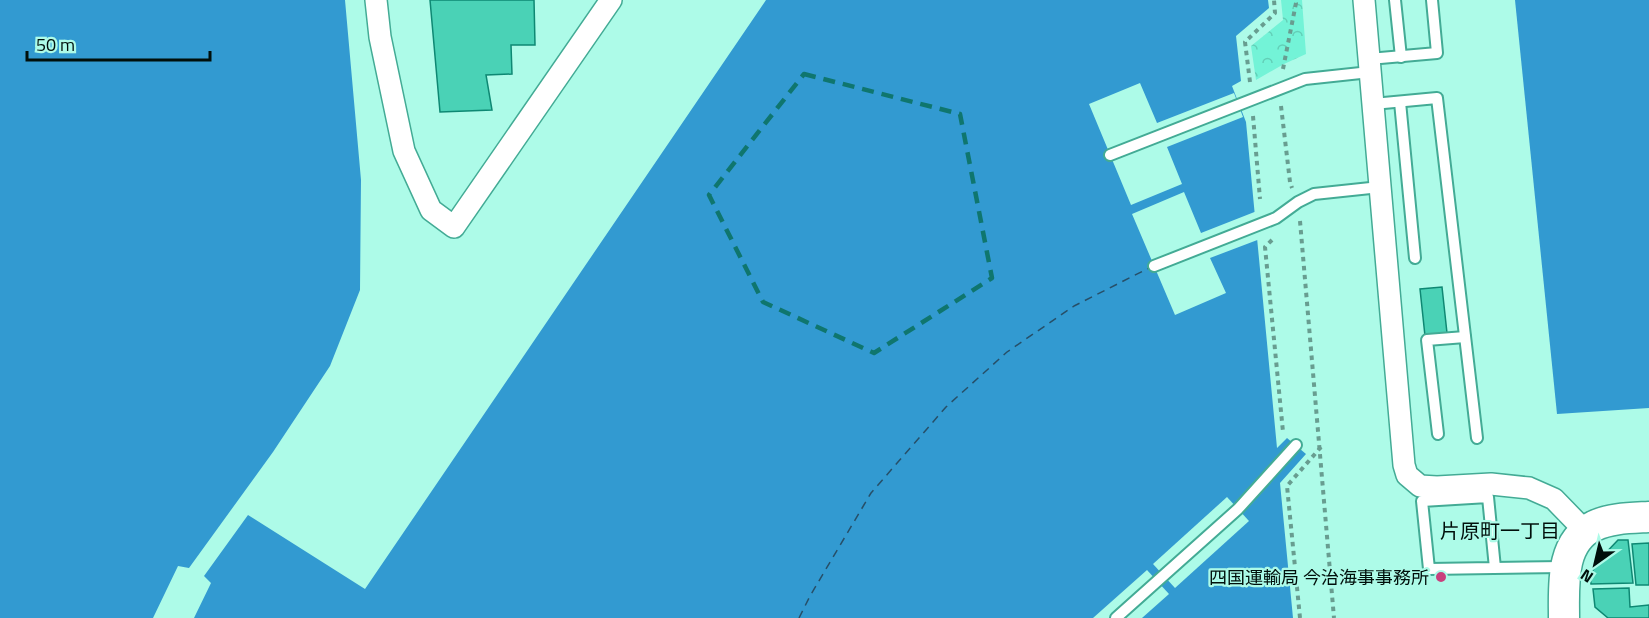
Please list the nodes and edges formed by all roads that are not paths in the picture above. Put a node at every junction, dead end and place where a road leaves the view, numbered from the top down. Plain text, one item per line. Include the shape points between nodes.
1 (376, 0) edge
2 (611, 0) edge
3 (1364, 0) edge
4 (1395, 0) edge
5 (1432, 0) edge
6 (1401, 57) junction
7 (1370, 66) junction
8 (1400, 102) junction
9 (1373, 104) junction
10 (1110, 155) dead end
11 (1380, 187) junction
12 (1415, 258) dead end
13 (1154, 266) dead end
14 (1465, 337) junction
15 (1438, 434) dead end
16 (1477, 438) dead end
17 (1296, 445) dead end
18 (1649, 517) edge
19 (1585, 531) junction
20 (1566, 567) junction
21 (1495, 568) junction
22 (1116, 618) edge
23 (1564, 618) edge

1 - 2 street via 404,152 431,210 454,227
3 - 7 street
4 - 6 lane
5 - 6 lane via 1437,53
6 - 7 lane
7 - 9 street
7 - 10 lane via 1305,79
8 - 9 lane
8 - 12 lane
8 - 14 lane via 1437,98
9 - 11 street
11 - 13 lane via 1314,194 1276,218
11 - 19 street via 1407,475 1420,486 1491,484 1529,488 1554,499
14 - 15 lane via 1427,340
14 - 16 lane
17 - 22 lane via 1238,509
18 - 19 street via 1611,521
19 - 20 street via 1575,541
20 - 21 lane
20 - 23 street
21 - 21 lane via 1429,569 1422,501 1488,497

